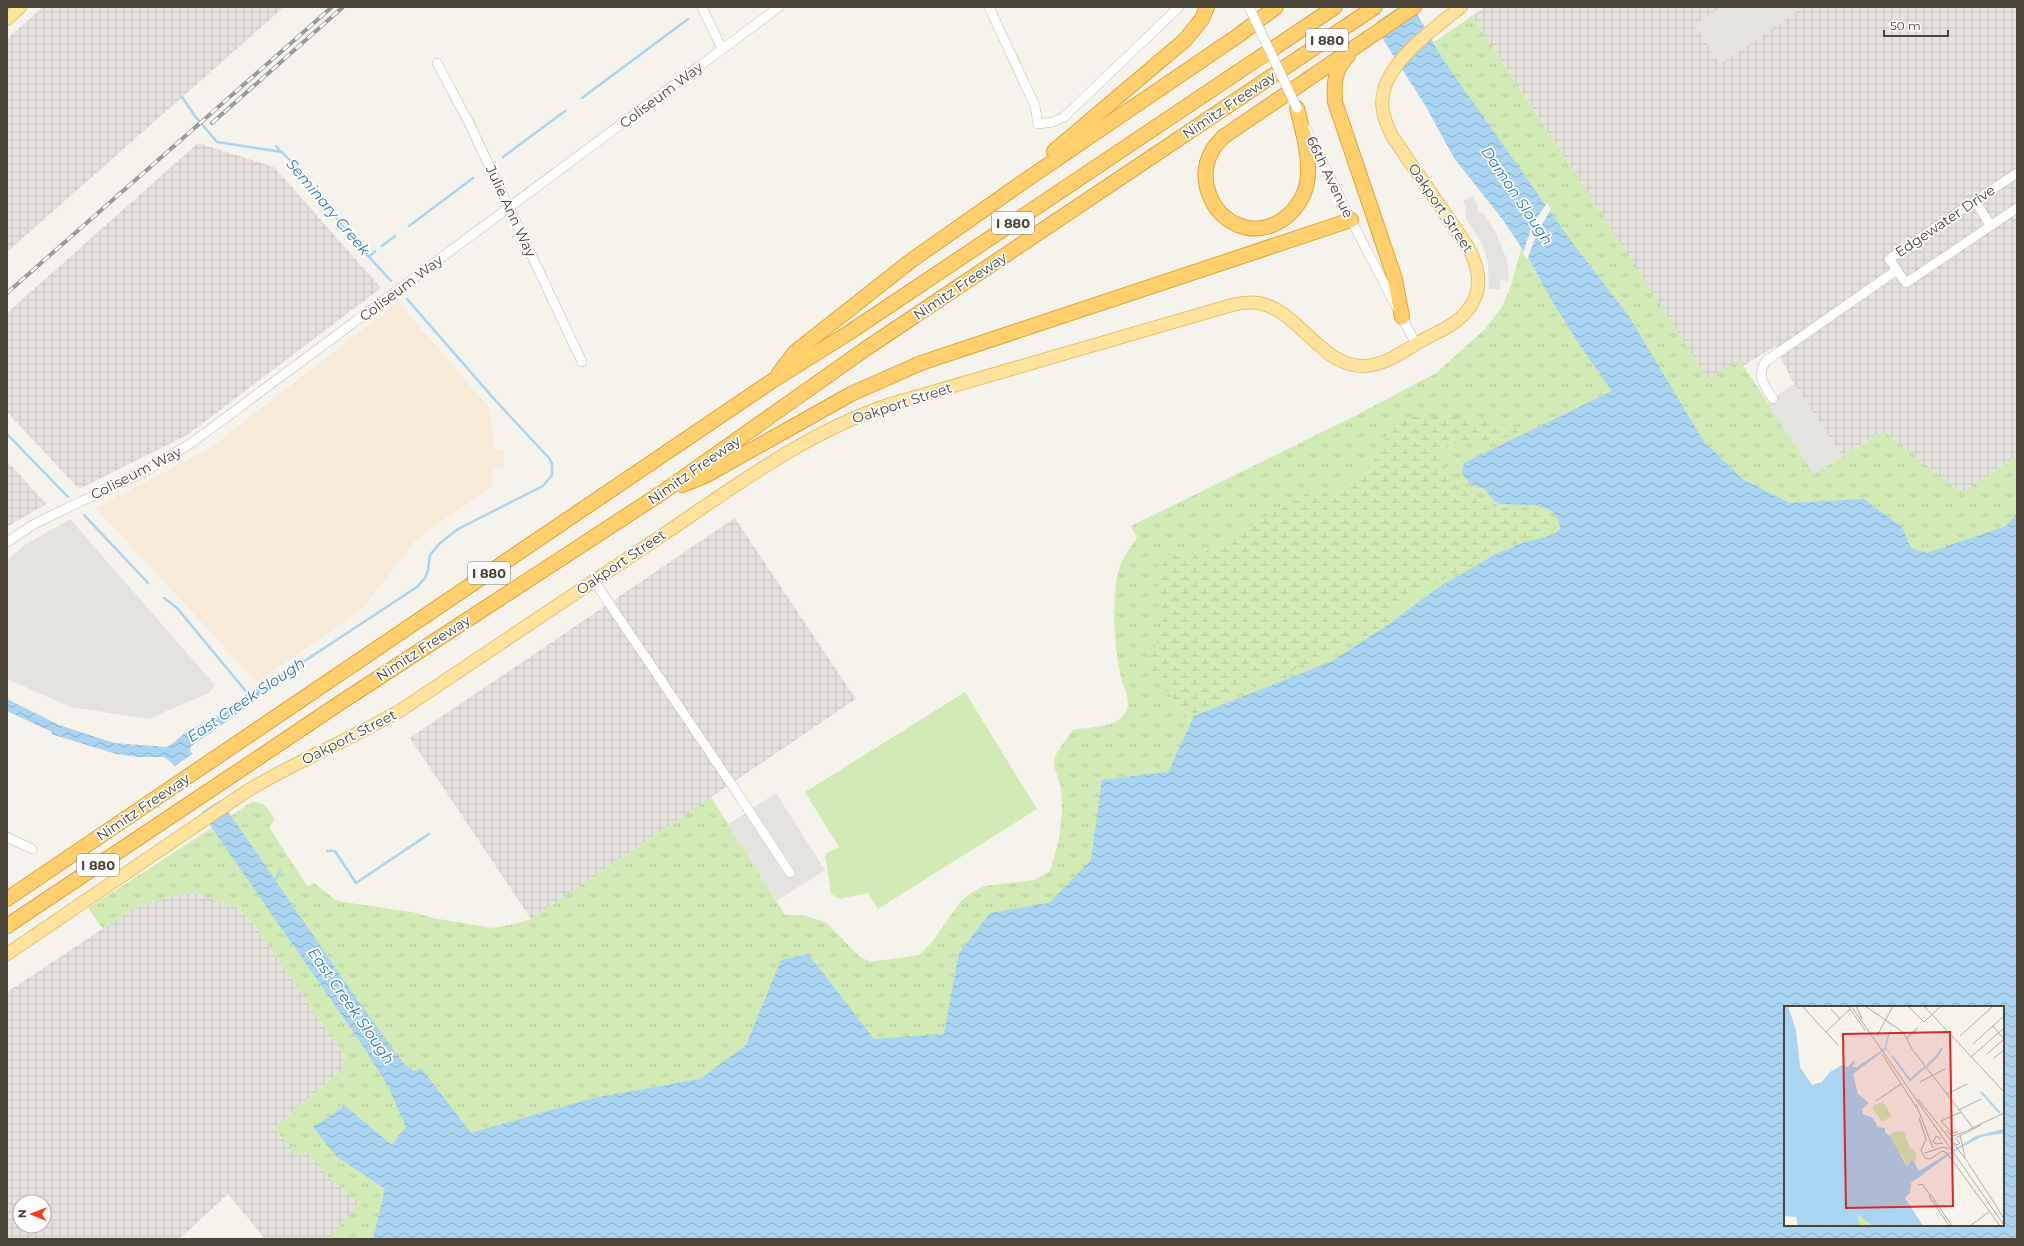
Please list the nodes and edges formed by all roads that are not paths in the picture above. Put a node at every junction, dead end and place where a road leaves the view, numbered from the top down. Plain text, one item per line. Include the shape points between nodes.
1 (20, 7) edge
2 (702, 7) edge
3 (779, 7) edge
4 (989, 7) edge
5 (1179, 7) edge
6 (1207, 7) edge
7 (1250, 7) edge
8 (1276, 7) edge
9 (1335, 7) edge
10 (1375, 7) edge
11 (1414, 7) edge
12 (1461, 7) edge
13 (7, 19) edge
14 (1368, 38) junction
15 (722, 49) junction
16 (437, 62) dead end
17 (1297, 108) junction
18 (2017, 173) edge
19 (1026, 180) junction
20 (1975, 201) junction
21 (509, 208) junction
22 (2017, 208) edge
23 (1351, 220) junction
24 (1991, 226) junction
25 (1897, 270) junction
26 (1402, 317) junction
27 (1416, 344) junction
28 (582, 362) dead end
29 (772, 381) junction
30 (1773, 399) dead end
31 (662, 492) junction
32 (7, 542) edge
33 (594, 581) junction
34 (7, 837) edge
35 (32, 849) dead end
36 (790, 873) dead end
37 (7, 899) edge
38 (7, 926) edge
39 (7, 954) edge

1 - 13 main road
2 - 15 street
3 - 15 street, Coliseum Way
4 - 5 street via 1035,106 1038,124 1064,117
6 - 19 highway via 1202,19 1185,40 1055,151
7 - 17 street, 66th Avenue, bridge
8 - 19 highway
9 - 29 highway, Nimitz Freeway / I 880 via 850,332
10 - 31 highway, Nimitz Freeway / I 880 via 871,346
11 - 14 highway
12 - 27 main road, Oakport Street via 1416,46 1393,72 1383,95 1385,121 1392,136 1468,247 1476,262 1479,277 1478,291 1472,305 1463,316
14 - 17 highway via 1223,137 1212,150 1205,169 1206,185 1212,202 1222,214 1239,225 1256,228 1273,225 1287,218 1302,199 1307,183 1308,153
14 - 26 highway via 1342,62 1336,73 1335,102 1395,279
15 - 21 street, Coliseum Way
16 - 21 street, Julie Ann Way
17 - 23 street, 66th Avenue
18 - 20 street, Edgewater Drive
19 - 29 highway via 912,260 795,352
20 - 24 street
20 - 25 street, Edgewater Drive via 1889,259
21 - 28 street, Julie Ann Way
21 - 32 street, Coliseum Way via 190,444 147,470 36,523
22 - 24 street, Edgewater Drive
23 - 26 street, 66th Avenue
23 - 31 highway via 921,363 851,394 705,476
24 - 25 street, Edgewater Drive via 1906,283
25 - 30 street via 1766,361 1760,374 1762,383
26 - 27 street, 66th Avenue
27 - 33 main road, Oakport Street via 1392,359 1377,364 1352,365 1327,352 1284,315 1272,308 1259,303 1224,307 891,404 851,419 768,464
29 - 37 highway, Nimitz Freeway / I 880
31 - 38 highway, Nimitz Freeway / I 880 via 343,700
33 - 36 street
33 - 39 main road, Oakport Street via 401,710 276,774
34 - 35 street

